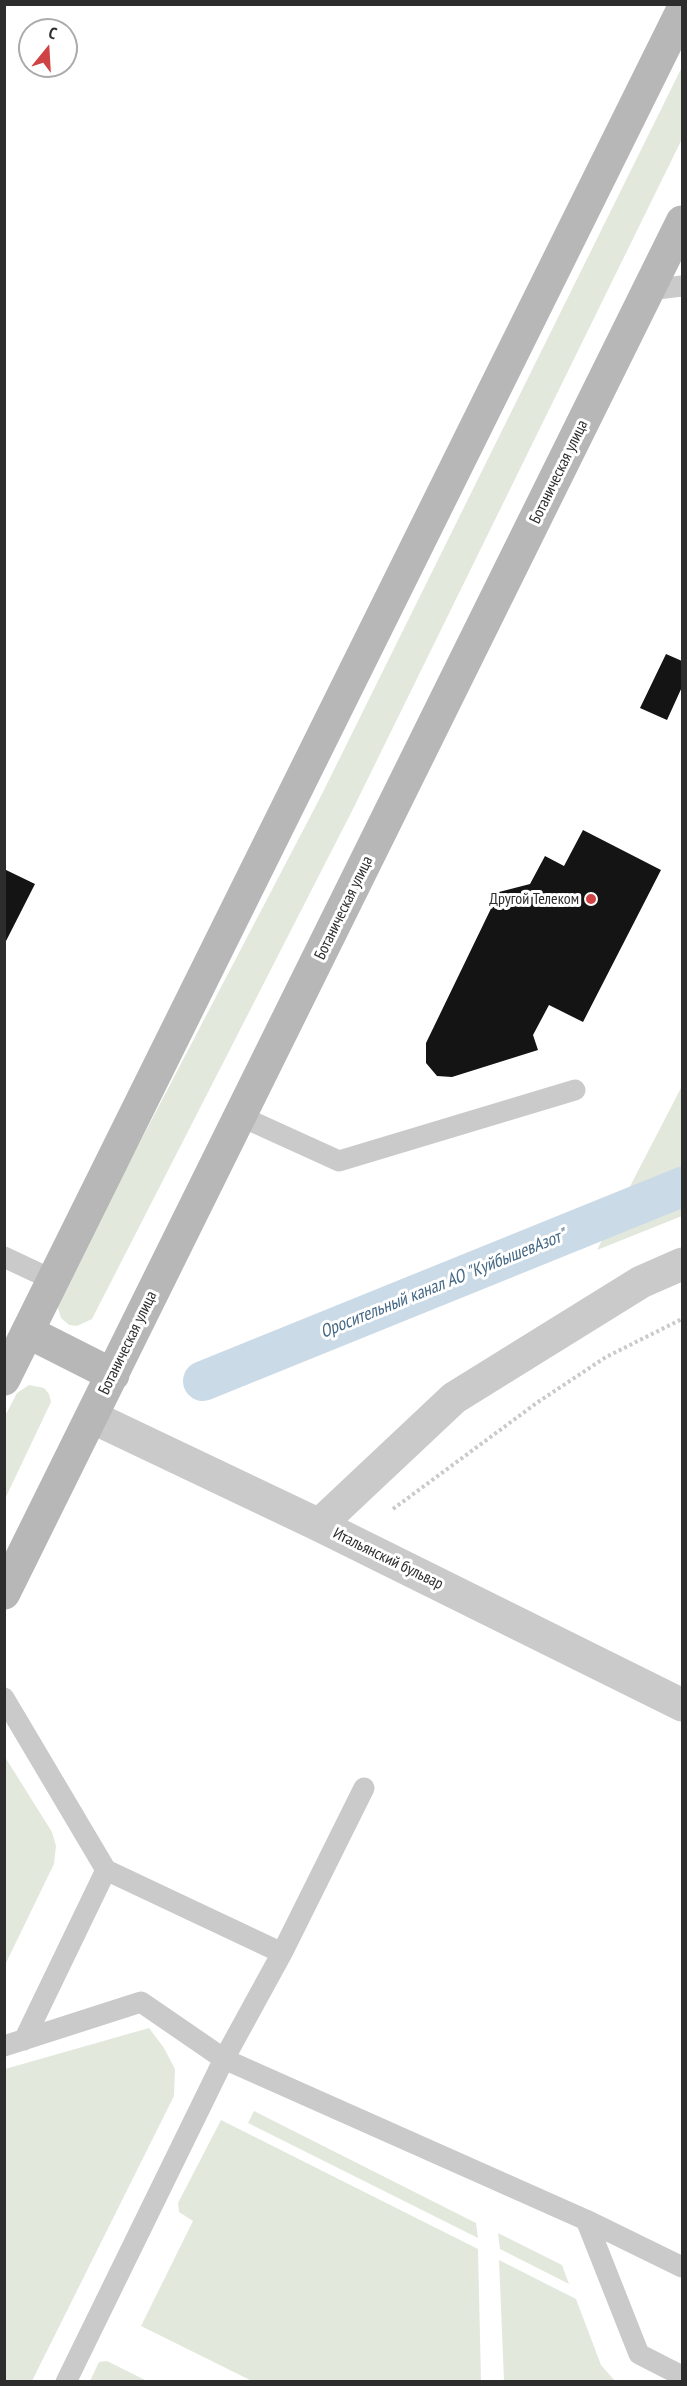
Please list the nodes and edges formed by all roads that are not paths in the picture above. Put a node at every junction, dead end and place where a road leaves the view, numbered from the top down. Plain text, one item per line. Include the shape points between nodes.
1 (682, 11) edge
2 (682, 222) edge
3 (682, 286) edge
4 (649, 291) junction
5 (575, 1090) dead end
6 (240, 1116) junction
7 (4, 1257) edge
8 (682, 1264) edge
9 (53, 1280) junction
10 (28, 1332) junction
11 (113, 1375) junction
12 (4, 1379) edge
13 (92, 1418) junction
14 (319, 1525) junction
15 (4, 1593) edge
16 (4, 1698) edge
17 (682, 1705) edge
18 (364, 1788) dead end
19 (106, 1870) junction
20 (282, 1953) junction
21 (14, 2043) edge
22 (224, 2059) junction
23 (586, 2220) junction
24 (682, 2267) edge
25 (682, 2376) edge
26 (66, 2382) edge

1 - 9 main road
2 - 4 main road, Ботаническая улица
3 - 4 lane
4 - 6 main road, Ботаническая улица
5 - 6 lane via 339,1161
6 - 11 main road, Ботаническая улица
7 - 9 lane
8 - 14 street via 641,1282 454,1398
9 - 10 main road
10 - 11 main road
10 - 12 main road
11 - 13 main road, Ботаническая улица
13 - 14 street, Итальянский бульвар
13 - 15 main road, Ботаническая улица
14 - 17 street, Итальянский бульвар
16 - 19 lane
18 - 20 lane
19 - 20 lane
19 - 21 lane
20 - 22 lane
21 - 22 lane via 141,2002
22 - 23 lane
22 - 26 lane
23 - 24 lane
23 - 25 lane via 639,2354

